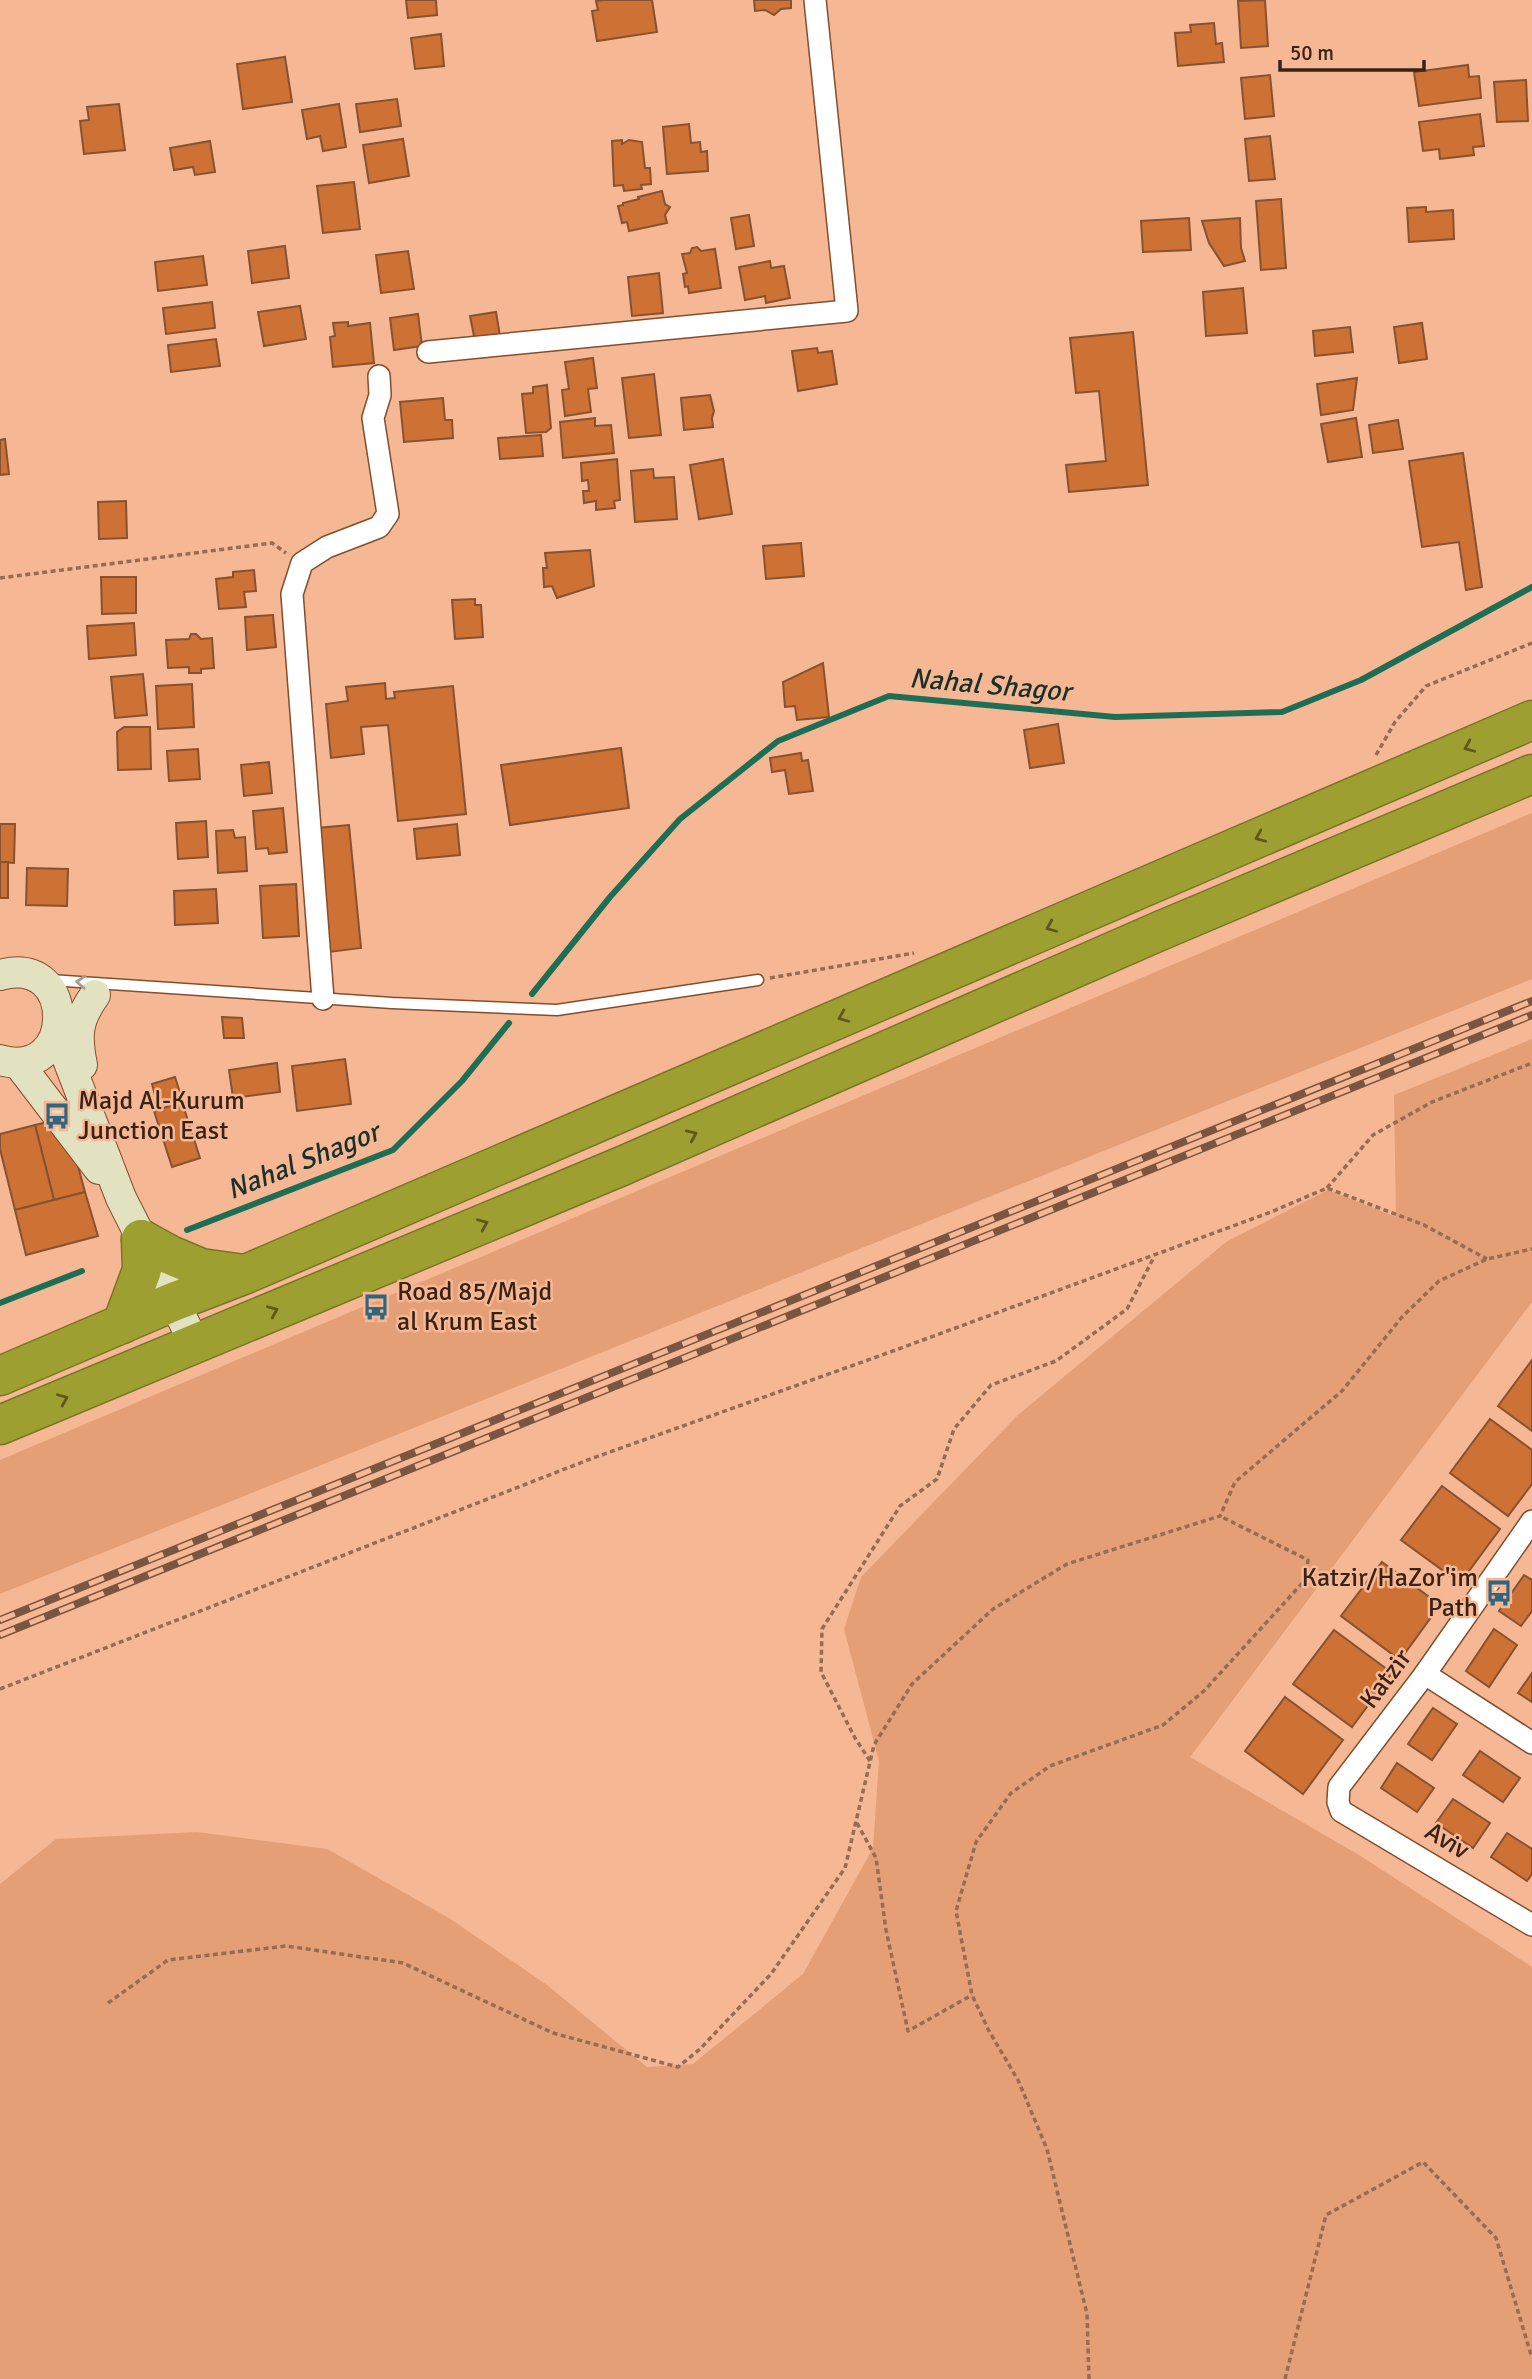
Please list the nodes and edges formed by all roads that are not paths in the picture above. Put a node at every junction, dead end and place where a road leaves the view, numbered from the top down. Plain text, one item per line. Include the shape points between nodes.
1 (815, 0) edge
2 (428, 352) dead end
3 (379, 376) dead end
4 (1532, 720) edge
5 (1532, 774) edge
6 (0, 975) edge
7 (39, 980) junction
8 (758, 980) road end
9 (124, 985) junction
10 (95, 995) junction
11 (323, 999) junction
12 (58, 1020) junction
13 (9, 1061) edge
14 (94, 1127) junction
15 (121, 1198) junction
16 (141, 1239) junction
17 (246, 1274) junction
18 (173, 1302) junction
19 (122, 1324) junction
20 (195, 1344) junction
21 (0, 1376) edge
22 (0, 1425) edge
23 (1532, 1521) edge
24 (1525, 1548) edge
25 (1425, 1674) junction
26 (1532, 1743) edge
27 (1338, 1802) joint
28 (1532, 1925) edge

1 - 2 street via 847,310
3 - 11 street via 380,395 373,418 388,514 379,527 327,547 302,564 292,594
4 -> 17 highway
20 -> 5 highway via 622,1166
6 - 7 street via 18,972
9 -> 7 lane
7 - 12 street via 54,995
8 - 11 lane via 557,1010
9 - 10 lane
9 - 11 lane
10 - 12 lane
10 - 14 street via 83,1012 77,1040
12 - 13 street via 55,1038 46,1050 33,1059
12 - 14 street
13 - 15 street
14 - 15 street
15 - 16 street
16 - 17 highway via 201,1268
16 - 18 street
16 - 19 highway via 142,1270
17 - 18 highway
18 - 19 highway
18 - 20 street
19 - 21 highway
22 -> 20 highway
23 - 24 street, Katzir
24 - 25 street, Katzir
25 - 26 street
25 - 27 street, Katzir via 1339,1787
27 - 28 street, Aviv via 1341,1811

